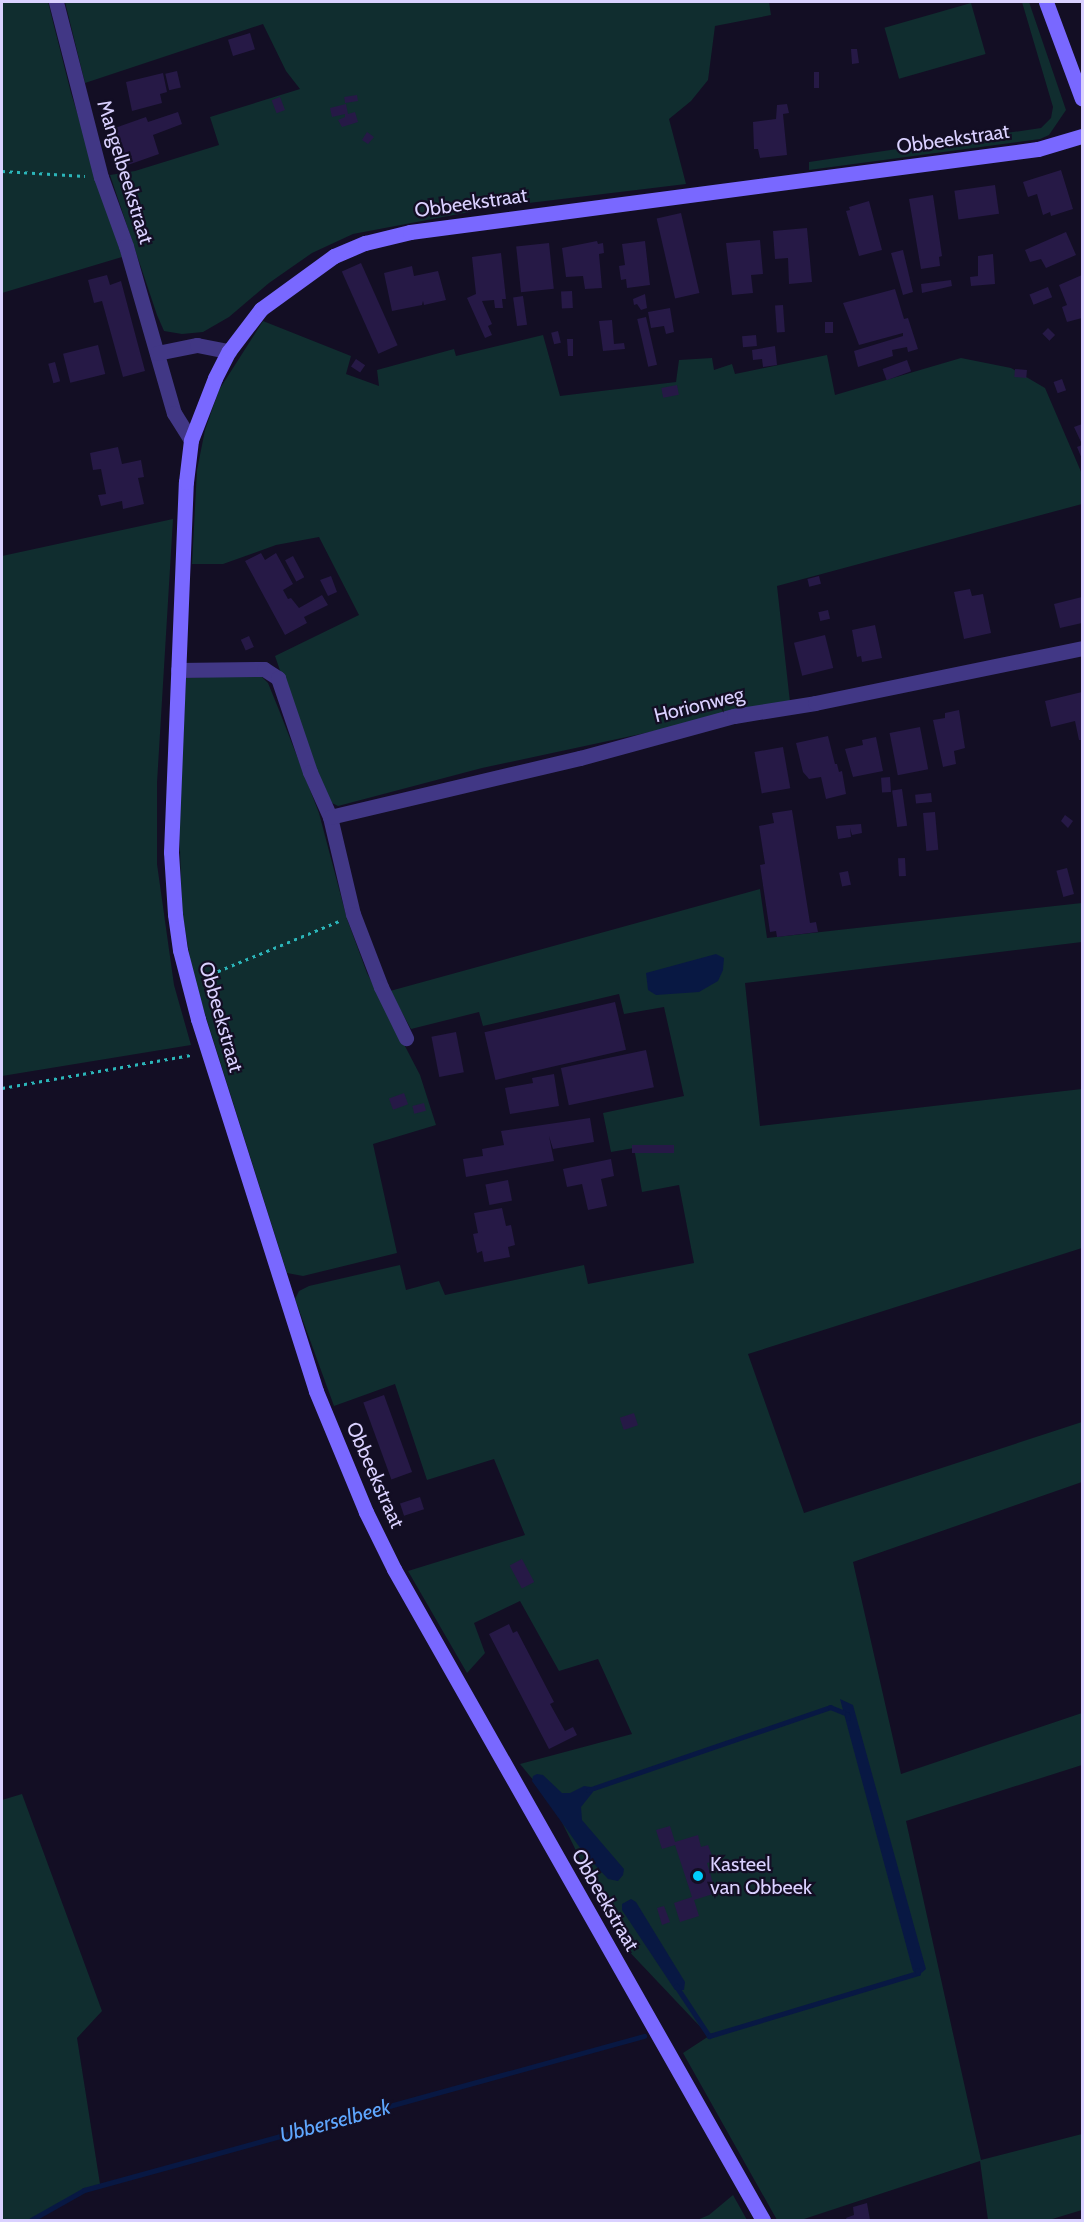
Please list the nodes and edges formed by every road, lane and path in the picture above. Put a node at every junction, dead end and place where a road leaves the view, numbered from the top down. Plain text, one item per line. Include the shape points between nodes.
1 (56, 2) edge
2 (1046, 2) edge
3 (1083, 99) edge
4 (1083, 136) edge
5 (2, 171) edge
6 (101, 177) junction
7 (229, 351) junction
8 (157, 353) junction
9 (192, 440) junction
10 (1083, 648) edge
11 (178, 670) junction
12 (330, 817) junction
13 (354, 914) junction
14 (189, 984) junction
15 (406, 1038) dead end
16 (209, 1052) junction
17 (2, 1088) edge
18 (763, 2220) edge

1 - 6 street, Mangelbeekstraat
2 - 3 street
4 - 7 street, Obbeekstraat via 1038,149 411,232 365,243 334,256 261,309
5 - 6 path
6 - 8 street, Mangelbeekstraat
7 - 8 street via 197,345
7 - 9 street, Obbeekstraat via 202,408
8 - 9 street, Mangelbeekstraat via 174,413
9 - 11 street, Obbeekstraat via 186,482
10 - 12 street, Horionweg via 734,716 580,758
11 - 12 street via 264,669 278,678
11 - 14 street, Obbeekstraat via 171,852 175,914
12 - 13 street
13 - 14 path
13 - 15 street via 381,987
14 - 16 street, Obbeekstraat
16 - 17 path
16 - 18 street, Obbeekstraat via 316,1391 366,1512 425,1626

